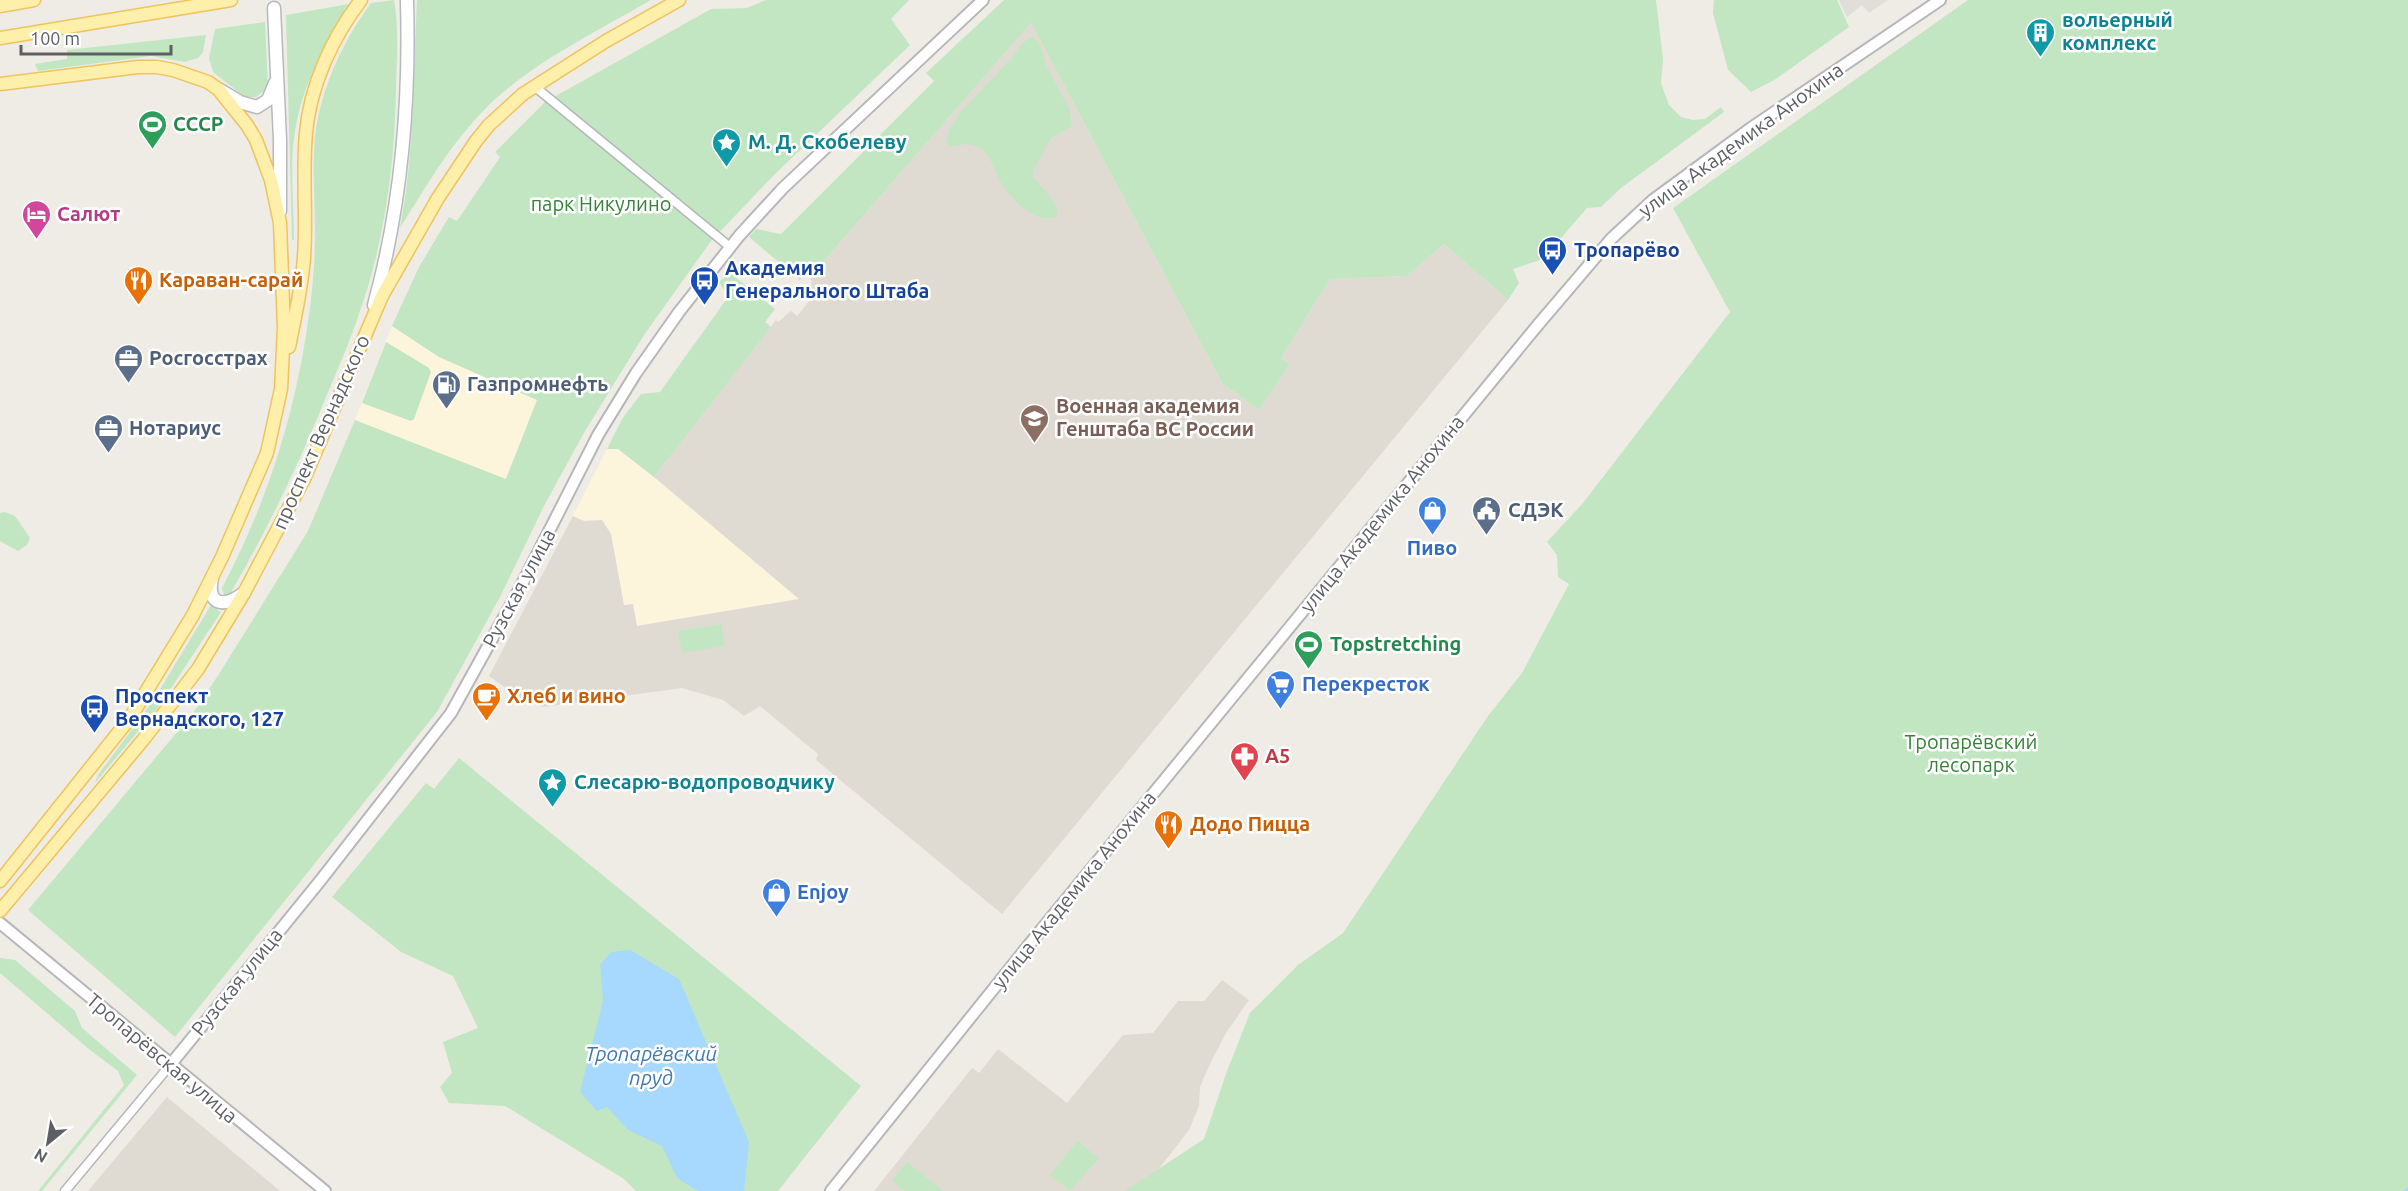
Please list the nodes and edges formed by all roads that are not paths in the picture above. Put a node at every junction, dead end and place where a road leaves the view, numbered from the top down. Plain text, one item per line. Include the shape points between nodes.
1 (34, 0) edge
2 (231, 0) edge
3 (361, 0) edge
4 (679, 0) edge
5 (983, 0) edge
6 (1940, 0) edge
7 (407, 1) edge
8 (216, 2) edge
9 (0, 6) edge
10 (274, 8) dead end
11 (0, 38) edge
12 (277, 70) junction
13 (0, 84) edge
14 (534, 86) junction
15 (218, 89) junction
16 (280, 223) junction
17 (730, 248) junction
18 (370, 321) junction
19 (281, 389) junction
20 (213, 576) junction
21 (244, 593) junction
22 (0, 881) edge
23 (0, 910) edge
24 (0, 923) edge
25 (171, 1064) junction
26 (65, 1191) edge
27 (325, 1191) edge
28 (831, 1191) edge

1 - 9 main road
2 - 8 main road
3 - 19 main road via 333,45 309,111 303,275
4 - 14 main road, проспект Вернадского
5 - 17 street, Рузская улица via 783,188
6 - 28 street, улица Академика Анохина via 1669,187 1611,238 1034,938
7 - 18 main road via 402,154
8 - 11 main road
10 - 12 main road
12 - 15 main road via 272,94 263,105 240,102
12 - 16 main road
13 - 15 main road via 157,67 188,74
14 - 17 street
14 - 18 main road, проспект Вернадского via 489,125 462,160 411,243
15 - 16 main road, проспект Вернадского via 256,140 271,180
16 - 19 main road, проспект Вернадского via 284,328
17 - 25 street, Рузская улица via 679,312 598,435 451,713
18 - 21 main road, проспект Вернадского via 304,479
19 - 20 main road, проспект Вернадского via 267,453
20 - 21 main road via 211,594 220,603
20 - 22 main road, проспект Вернадского via 188,625 130,718
21 - 23 main road, проспект Вернадского via 198,669 166,711
24 - 25 street, Тропарёвская улица
25 - 26 street, Рузская улица
25 - 27 street, Тропарёвская улица

